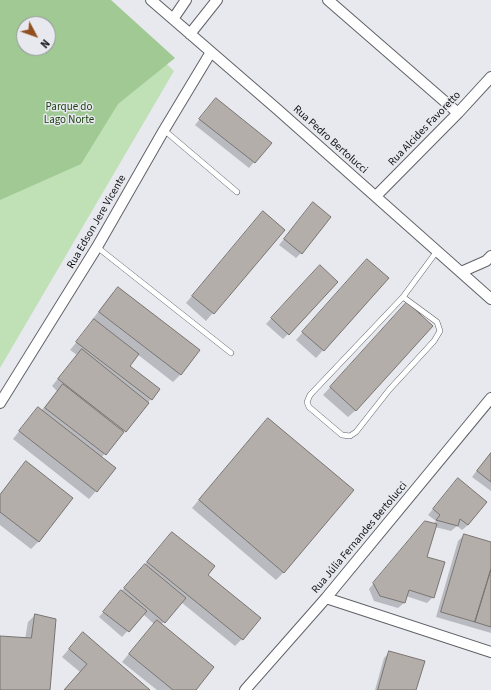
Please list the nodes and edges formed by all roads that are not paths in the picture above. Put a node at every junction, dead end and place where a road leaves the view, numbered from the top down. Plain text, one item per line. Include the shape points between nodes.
1 (151, 0) edge
2 (186, 0) edge
3 (217, 0) edge
4 (328, 0) edge
5 (173, 19) junction
6 (190, 34) junction
7 (212, 52) junction
8 (491, 77) edge
9 (458, 113) junction
10 (164, 130) junction
11 (236, 192) dead end
12 (376, 196) junction
13 (97, 247) junction
14 (437, 251) junction
15 (491, 256) edge
16 (461, 272) junction
17 (403, 297) junction
18 (491, 300) edge
19 (231, 353) dead end
20 (491, 398) edge
21 (0, 403) edge
22 (326, 598) junction
23 (491, 652) edge
24 (245, 690) edge

1 - 5 street, Rua Pedro Bertolucci
2 - 5 street
3 - 6 street
4 - 9 street
5 - 6 street, Rua Pedro Bertolucci
6 - 7 street, Rua Pedro Bertolucci
7 - 10 street, Rua Edson Jere Vicente
7 - 12 street, Rua Pedro Bertolucci
8 - 9 street, Rua Alcides Favoretto
9 - 12 street, Rua Alcides Favoretto
10 - 11 lane
10 - 13 street, Rua Edson Jere Vicente
12 - 14 street, Rua Pedro Bertolucci
13 - 19 lane
13 - 21 street, Rua Edson Jere Vicente
14 - 16 street, Rua Pedro Bertolucci
14 - 17 lane
15 - 16 street via 486,261
16 - 18 street, Rua Pedro Bertolucci
17 - 17 lane via 310,395 307,402 309,408 342,435 350,436 356,432 440,331 437,322
20 - 22 street, Rua Júlia Fernandes Bertolucci
22 - 23 street
22 - 24 street, Rua Júlia Fernandes Bertolucci

